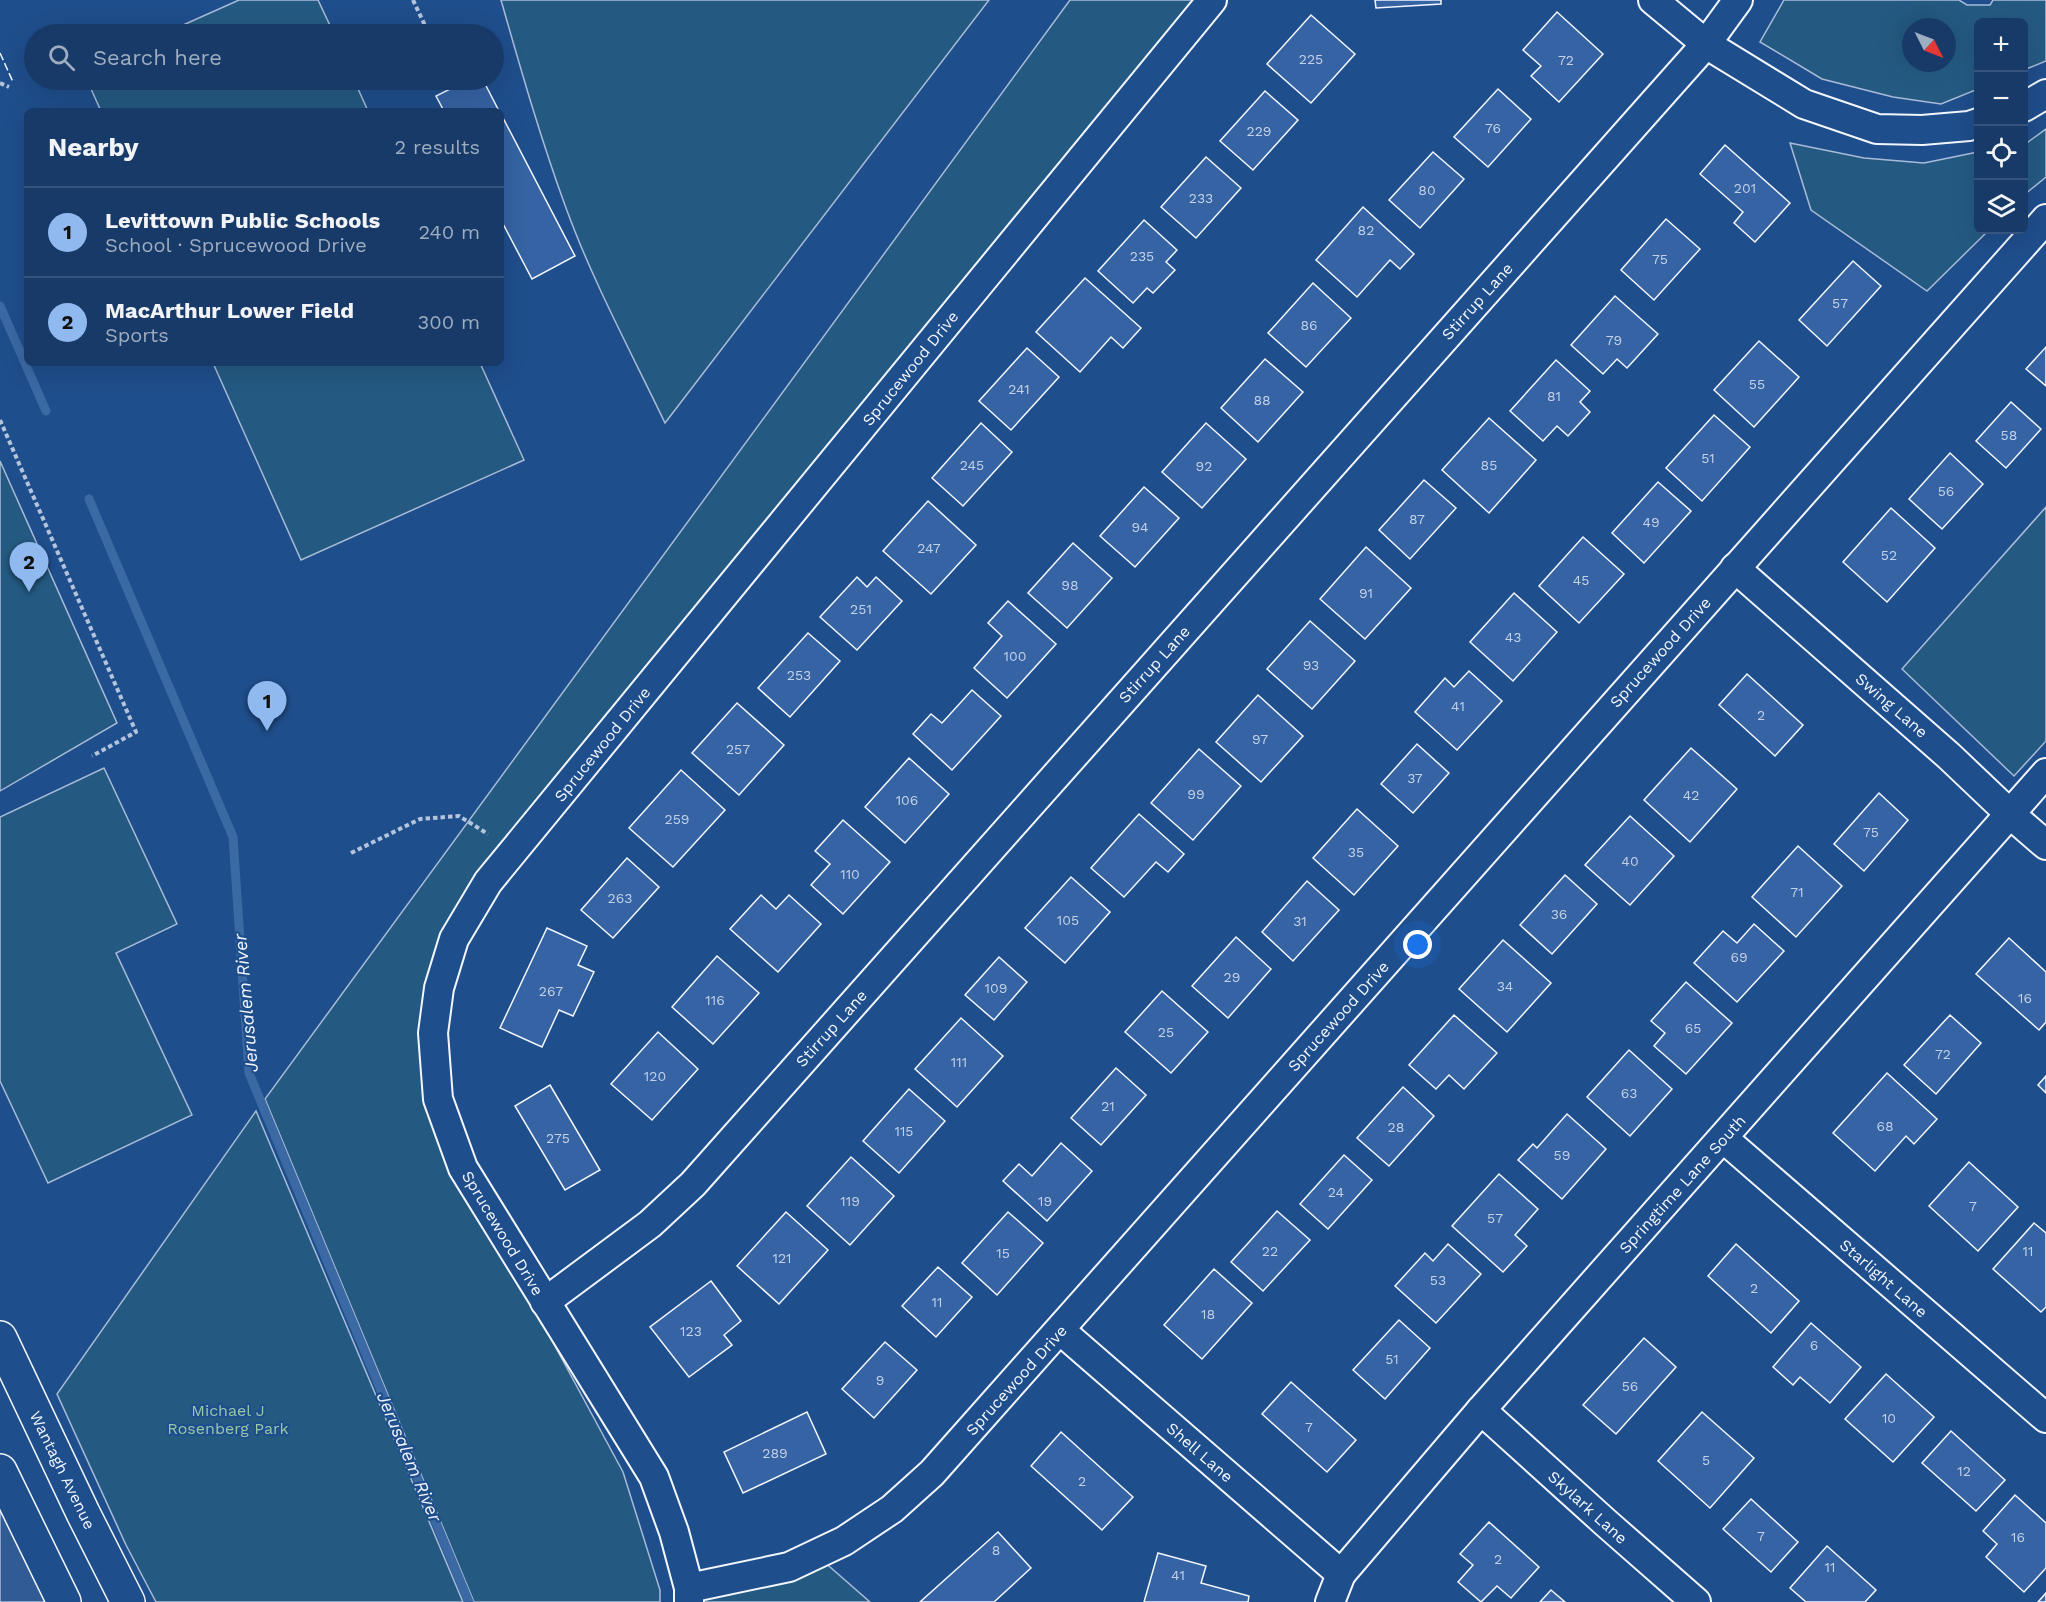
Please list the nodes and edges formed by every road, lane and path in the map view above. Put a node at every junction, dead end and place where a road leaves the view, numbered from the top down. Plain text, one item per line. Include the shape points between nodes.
1 (413, 0) edge
2 (1212, 0) edge
3 (1653, 0) edge
4 (1738, 0) edge
5 (424, 24) edge
6 (1706, 44) junction
7 (0, 83) edge
8 (9, 87) dead end
9 (2046, 94) edge
10 (2028, 105) edge
11 (1974, 124) edge
12 (2046, 219) edge
13 (0, 420) edge
14 (1735, 568) junction
15 (92, 756) dead end
16 (2046, 773) edge
17 (2010, 814) junction
18 (2046, 845) edge
19 (515, 850) junction
20 (351, 853) dead end
21 (1722, 1138) junction
22 (545, 1302) junction
23 (1060, 1330) junction
24 (0, 1338) edge
25 (1481, 1410) junction
26 (2046, 1418) edge
27 (0, 1471) edge
28 (1341, 1574) junction
29 (689, 1595) edge
30 (64, 1602) edge
31 (128, 1602) edge
32 (1330, 1602) edge
33 (1696, 1602) edge

1 - 5 path
2 - 19 street, Sprucewood Drive
3 - 6 street
4 - 6 street, Stirrup Lane
6 - 11 street via 1804,104 1876,129 1922,130
6 - 22 street, Stirrup Lane via 693,1184 650,1224
7 - 8 path
9 - 10 street
12 - 14 street, Sprucewood Drive
13 - 15 path via 136,732
14 - 17 street, Swing Lane
14 - 23 street, Sprucewood Drive
16 - 17 street, Springtime Lane South
17 - 18 street, Swing Lane
17 - 21 street, Springtime Lane South
19 - 20 path via 459,816 420,819
19 - 22 street, Sprucewood Drive via 488,882 454,939 439,988 433,1033 438,1099 463,1168
21 - 25 street, Springtime Lane South
21 - 26 street, Starlight Lane
22 - 29 street, Sprucewood Drive via 654,1477 674,1532
23 - 28 street, Shell Lane
23 - 29 street, Sprucewood Drive via 932,1473 882,1515 844,1541 789,1567
24 - 31 main road, Wantagh Avenue
25 - 28 street, Springtime Lane South
25 - 33 street, Skylark Lane
27 - 30 main road
28 - 32 street, Springtime Lane South

